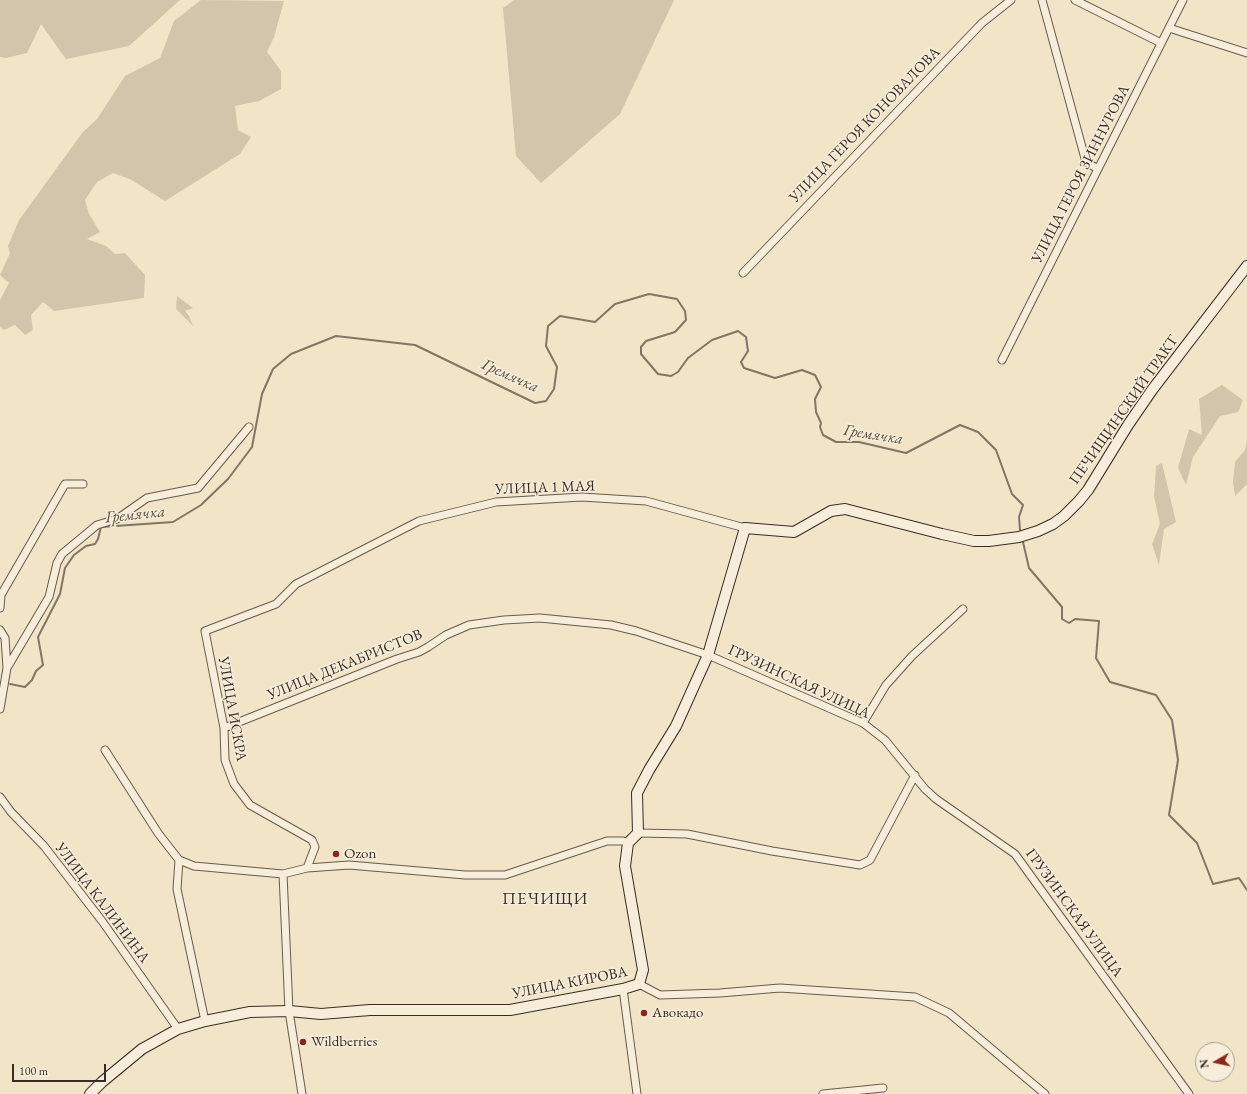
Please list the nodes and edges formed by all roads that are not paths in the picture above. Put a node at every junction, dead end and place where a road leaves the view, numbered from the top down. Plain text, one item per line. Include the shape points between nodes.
1 (1011, 0) edge
2 (1042, 0) edge
3 (1075, 0) edge
4 (1183, 0) edge
5 (1169, 28) junction
6 (1161, 43) junction
7 (1247, 53) edge
8 (1098, 169) junction
9 (1247, 266) edge
10 (743, 273) dead end
11 (1002, 360) dead end
12 (249, 426) dead end
13 (83, 484) dead end
14 (745, 528) junction
15 (0, 608) edge
16 (963, 609) dead end
17 (0, 630) edge
18 (204, 631) joint
19 (708, 655) junction
20 (7, 668) junction
21 (0, 709) edge
22 (863, 723) junction
23 (224, 728) junction
24 (105, 750) dead end
25 (915, 775) junction
26 (0, 797) edge
27 (638, 833) junction
28 (628, 844) junction
29 (179, 860) junction
30 (308, 868) junction
31 (283, 874) junction
32 (639, 984) junction
33 (623, 989) junction
34 (289, 1011) junction
35 (205, 1021) junction
36 (178, 1029) junction
37 (883, 1088) dead end
38 (90, 1094) edge
39 (302, 1094) edge
40 (637, 1094) edge
41 (823, 1094) edge
42 (1044, 1094) edge
43 (1189, 1094) edge

1 - 10 street, УЛИЦА ГЕРОЯ КОНОВАЛОВА via 982,23
2 - 8 street via 1086,162
3 - 6 street
4 - 5 street, УЛИЦА ГЕРОЯ ЗИННУРОВА
5 - 6 street, УЛИЦА ГЕРОЯ ЗИННУРОВА
5 - 7 street
6 - 8 street, УЛИЦА ГЕРОЯ ЗИННУРОВА
8 - 11 street, УЛИЦА ГЕРОЯ ЗИННУРОВА
9 - 14 street, ПЕЧИЩИНСКИЙ ТРАКТ via 1152,390 1079,501 1064,516 1038,531 1002,540 974,541 845,509 831,511 794,532
12 - 20 street via 198,488 147,498 117,519 97,525 62,554 49,597
13 - 15 street via 65,484 1,595
14 - 18 street, УЛИЦА 1 МАЯ via 646,501 582,497 496,502 419,521 296,584 276,604
14 - 19 street
16 - 22 street via 886,685
17 - 20 street via 6,638
18 - 23 street, УЛИЦА ИСКРА
19 - 22 street, ГРУЗИНСКАЯ УЛИЦА
19 - 23 street, УЛИЦА ДЕКАБРИСТОВ via 636,631 604,624 540,618 469,625 446,635 419,652
19 - 27 street via 676,726 637,793
20 - 21 street
22 - 25 street, ГРУЗИНСКАЯ УЛИЦА via 885,740
23 - 30 street, УЛИЦА ИСКРА via 225,760 234,784 250,805 312,840 315,847
24 - 29 street via 158,833
25 - 27 street via 870,860 860,865 687,834
25 - 43 street, ГРУЗИНСКАЯ УЛИЦА via 936,800 1015,854
26 - 36 street, УЛИЦА КАЛИНИНА via 44,846 102,921
27 - 28 street
28 - 30 street via 623,841 607,841 505,875 465,875 349,865
28 - 32 street via 625,866 643,970
29 - 31 street via 194,866
29 - 35 street via 177,889
30 - 31 street
31 - 34 street
32 - 33 street, УЛИЦА КИРОВА
32 - 42 street, УЛИЦА КИРОВА via 660,995 780,988 915,997 949,1013
33 - 34 street, УЛИЦА КИРОВА via 510,1010 370,1010 321,1014
33 - 40 street
34 - 35 street, УЛИЦА КИРОВА via 250,1012
34 - 39 street
35 - 36 street, УЛИЦА КИРОВА
36 - 38 street, УЛИЦА КИРОВА via 142,1049
37 - 41 street

